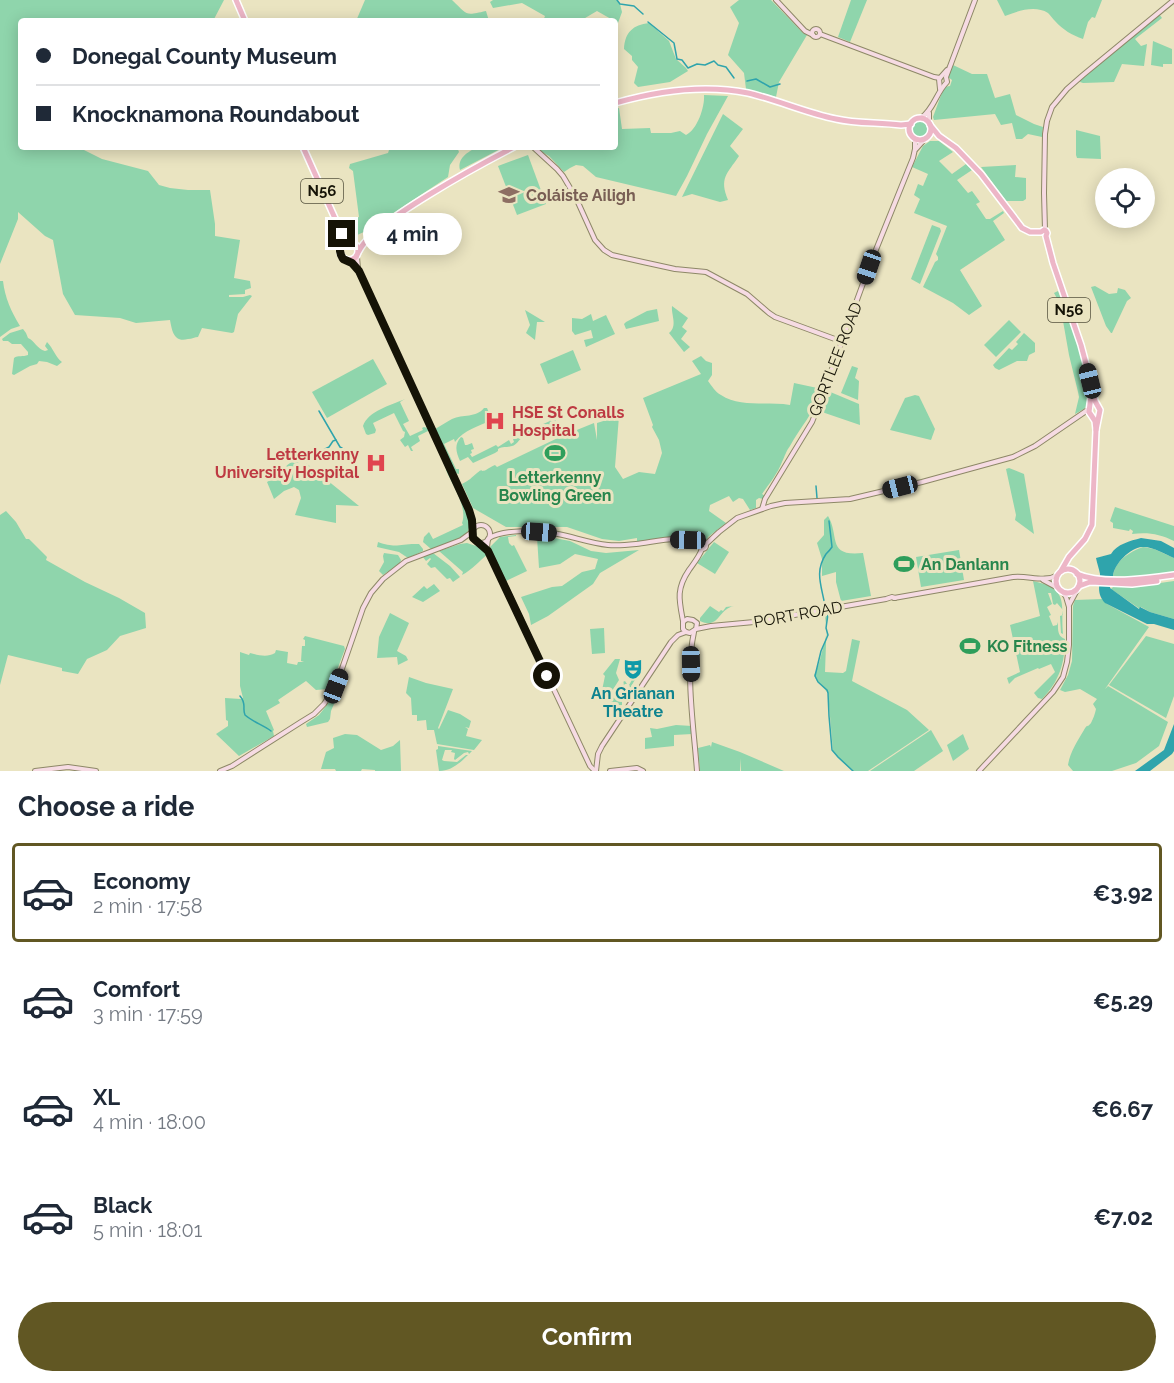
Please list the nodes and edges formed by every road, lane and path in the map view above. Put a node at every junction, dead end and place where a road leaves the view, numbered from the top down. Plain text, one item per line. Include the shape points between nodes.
1 (236, 0) edge
2 (776, 0) edge
3 (975, 0) edge
4 (1174, 0) edge
5 (244, 18) edge
6 (942, 81) junction
7 (618, 102) edge
8 (929, 112) junction
9 (921, 118) junction
10 (911, 123) junction
11 (930, 124) junction
12 (901, 125) junction
13 (910, 132) junction
14 (939, 136) junction
15 (926, 138) junction
16 (915, 139) junction
17 (915, 149) junction
18 (304, 150) edge
19 (509, 150) edge
20 (536, 150) edge
21 (1044, 233) junction
22 (342, 234) junction
23 (366, 240) junction
24 (351, 242) junction
25 (341, 247) junction
26 (358, 254) junction
27 (348, 261) junction
28 (359, 271) junction
29 (843, 342) junction
30 (1091, 386) junction
31 (1097, 406) junction
32 (1090, 412) junction
33 (1100, 413) junction
34 (1096, 430) junction
35 (768, 495) junction
36 (771, 506) junction
37 (762, 509) junction
38 (469, 510) junction
39 (485, 526) junction
40 (472, 531) junction
41 (501, 533) junction
42 (488, 538) junction
43 (461, 540) junction
44 (477, 541) junction
45 (703, 546) junction
46 (488, 551) junction
47 (1073, 553) junction
48 (1076, 572) junction
49 (1059, 573) junction
50 (1174, 577) edge
51 (1040, 579) junction
52 (1097, 580) junction
53 (1078, 588) junction
54 (1060, 590) junction
55 (1069, 607) junction
56 (681, 609) junction
57 (689, 619) junction
58 (683, 622) junction
59 (697, 623) junction
60 (711, 626) junction
61 (695, 630) junction
62 (687, 633) junction
63 (692, 643) junction
64 (35, 771) edge
65 (96, 771) edge
66 (220, 771) edge
67 (595, 771) edge
68 (610, 771) edge
69 (643, 771) edge
70 (697, 771) edge
71 (979, 771) edge

1 - 5 main road
2 - 6 main road via 801,26 813,32 819,30 820,34
3 - 6 main road
4 - 21 main road via 1067,89 1052,107 1046,134
6 - 8 main road
7 - 12 main road via 680,90 721,90 757,95 838,120
8 - 9 main road
8 - 11 main road
9 - 10 main road
9 - 11 main road
10 - 12 main road
10 - 13 main road
11 - 14 main road
11 - 15 main road
12 - 13 main road
13 - 16 main road
14 - 15 main road
14 - 21 main road via 981,174 1022,228
15 - 16 main road
15 - 17 main road, GORTLEE ROAD
16 - 17 main road, GORTLEE ROAD
17 - 29 main road, GORTLEE ROAD
18 - 22 main road, N56
19 - 23 main road via 415,205
20 - 29 main road via 563,176 596,240 612,255 706,272 747,294 775,317
21 - 30 main road, N56
22 - 24 main road, N56
22 - 25 main road, N56
23 - 24 main road
23 - 26 main road
24 - 25 main road
24 - 26 main road, N56
25 - 27 main road via 343,259
26 - 27 main road
26 - 28 main road
27 - 28 main road
28 - 38 main road
29 - 35 main road, GORTLEE ROAD via 812,422
30 - 31 main road, N56
30 - 32 main road, N56
31 - 32 main road via 1093,405
31 - 33 main road, N56
32 - 33 main road via 1097,416
32 - 34 main road, N56
32 - 36 main road via 1004,460 850,499
33 - 34 main road, N56
34 - 47 main road, N56 via 1092,521 1086,537
35 - 36 main road
35 - 37 main road, GORTLEE ROAD
36 - 37 main road
37 - 45 main road via 737,518
38 - 39 main road
38 - 40 main road
39 - 40 main road
39 - 41 main road
39 - 42 main road
40 - 43 main road
40 - 44 main road
41 - 42 main road
41 - 45 main road via 557,534 609,545 688,540
42 - 44 main road
42 - 46 main road
43 - 44 main road
43 - 66 main road via 411,558 382,579 363,608 336,686 322,706 301,723
44 - 46 main road
45 - 56 main road via 681,584
46 - 67 main road
47 - 48 main road via 1071,562
47 - 49 main road, N56
48 - 49 main road via 1068,569
48 - 52 main road
48 - 53 main road
49 - 51 main road
49 - 54 main road via 1056,581
50 - 52 main road
51 - 54 main road
51 - 60 main road, PORT ROAD via 1013,577
52 - 53 main road
53 - 54 main road via 1069,593
53 - 55 main road
54 - 55 main road
55 - 71 main road via 1065,673 1042,704
56 - 57 main road
56 - 58 main road
57 - 58 main road
57 - 59 main road
58 - 62 main road
59 - 60 main road, PORT ROAD
59 - 61 main road
60 - 61 main road, PORT ROAD
61 - 62 main road
61 - 63 main road
62 - 63 main road
62 - 67 main road via 671,642 602,746
63 - 70 main road
64 - 65 main road via 68,767
68 - 69 main road

